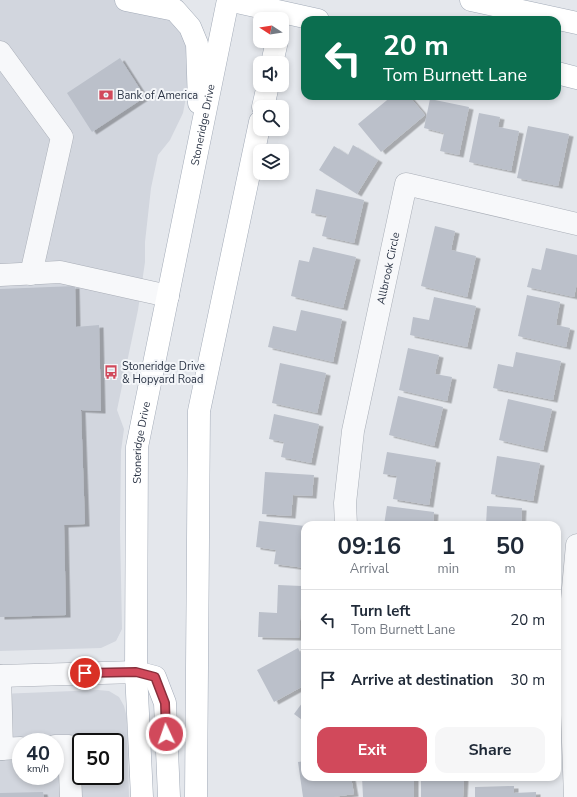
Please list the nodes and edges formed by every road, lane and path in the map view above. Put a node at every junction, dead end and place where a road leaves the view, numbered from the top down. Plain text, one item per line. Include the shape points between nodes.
1 (126, 0) edge
2 (228, 0) edge
3 (471, 0) edge
4 (284, 10) edge
5 (304, 16) edge
6 (545, 16) edge
7 (561, 20) edge
8 (577, 23) edge
9 (0, 52) edge
10 (561, 74) edge
11 (577, 78) edge
12 (201, 134) junction
13 (257, 136) edge
14 (577, 224) edge
15 (31, 274) junction
16 (0, 275) edge
17 (168, 296) junction
18 (346, 521) edge
19 (577, 545) edge
20 (563, 632) edge
21 (136, 672) junction
22 (0, 676) edge
23 (64, 746) edge
24 (8, 748) edge
25 (71, 797) edge
26 (142, 797) edge
27 (169, 797) edge
28 (196, 797) edge
29 (575, 797) edge

1 - 12 main road via 175,10 190,27 198,44
2 - 4 main road
2 - 12 main road, Stoneridge Drive
3 - 6 main road
4 - 5 main road
7 - 8 main road
9 - 15 street via 62,137
10 - 11 main road
12 - 17 main road, Stoneridge Drive
13 - 28 main road via 199,411
14 - 18 street, Allbrook Circle via 406,184 353,430 345,503
15 - 16 street
15 - 17 street via 60,272
17 - 21 main road, Stoneridge Drive via 137,447
19 - 20 street
20 - 29 street
21 - 22 street
21 - 26 main road, Stoneridge Drive
21 - 27 main road via 155,677 165,703
22 - 24 street
23 - 25 street via 69,746

